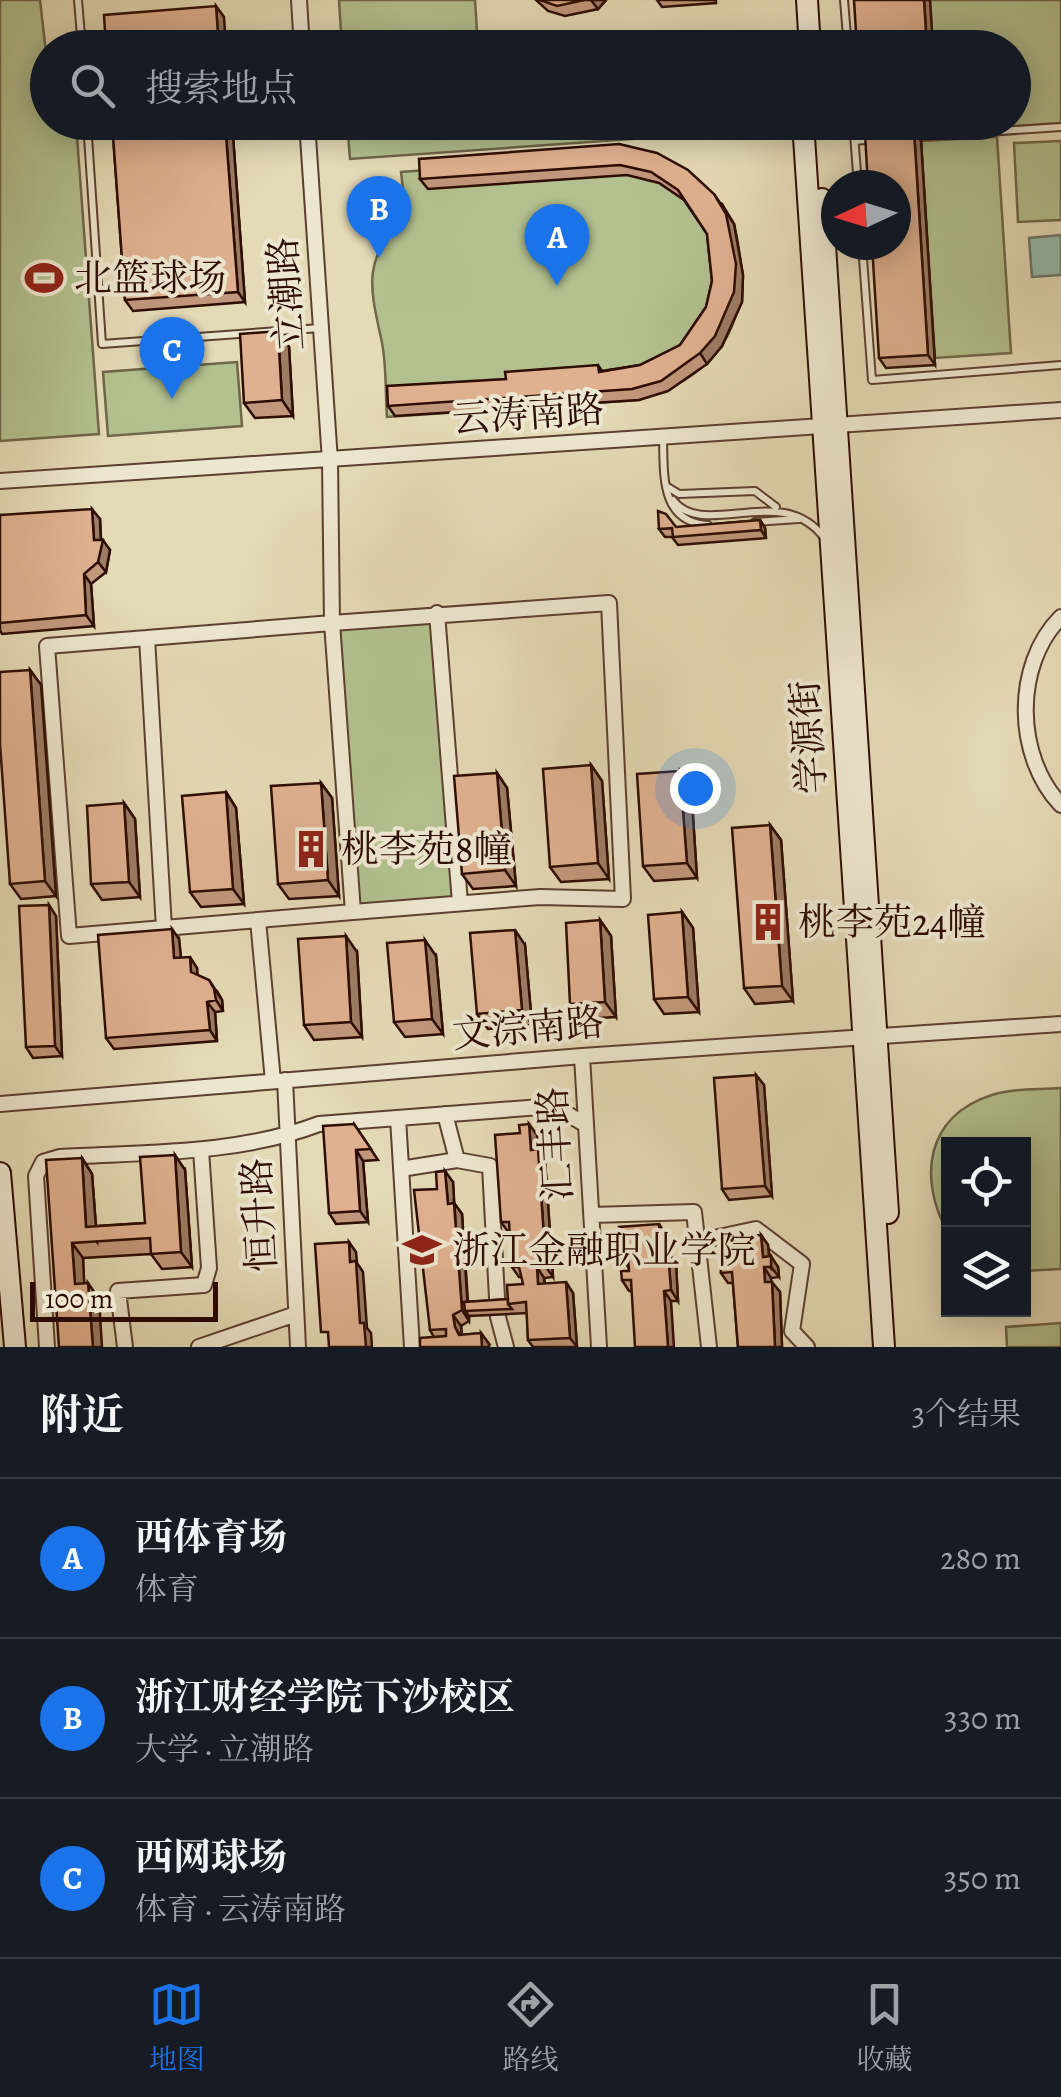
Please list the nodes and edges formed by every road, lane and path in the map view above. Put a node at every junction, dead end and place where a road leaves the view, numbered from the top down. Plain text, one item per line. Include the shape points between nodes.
1 (78, 0) edge
2 (299, 0) edge
3 (794, 0) edge
4 (806, 0) edge
5 (844, 0) edge
6 (80, 30) edge
7 (301, 30) edge
8 (796, 30) edge
9 (808, 30) edge
10 (846, 30) edge
11 (1061, 127) edge
12 (1031, 129) edge
13 (88, 140) edge
14 (308, 140) edge
15 (805, 140) edge
16 (817, 140) edge
17 (854, 140) edge
18 (857, 170) edge
19 (863, 260) edge
20 (321, 328) junction
21 (1061, 366) edge
22 (1061, 410) edge
23 (832, 425) junction
24 (663, 437) junction
25 (330, 460) junction
26 (0, 481) edge
27 (665, 486) junction
28 (779, 509) junction
29 (799, 519) junction
30 (832, 552) junction
31 (436, 613) junction
32 (1061, 617) edge
33 (332, 623) junction
34 (147, 638) junction
35 (1061, 806) edge
36 (460, 903) junction
37 (353, 912) junction
38 (258, 920) junction
39 (164, 928) junction
40 (1061, 1024) edge
41 (869, 1036) junction
42 (582, 1056) junction
43 (279, 1081) junction
44 (0, 1104) edge
45 (445, 1114) junction
46 (398, 1118) junction
47 (586, 1125) junction
48 (287, 1136) junction
49 (201, 1150) junction
50 (457, 1160) junction
51 (401, 1169) junction
52 (0, 1173) edge
53 (592, 1215) junction
54 (700, 1241) junction
55 (296, 1314) junction
56 (15, 1347) edge
57 (47, 1347) edge
58 (125, 1347) edge
59 (198, 1347) edge
60 (298, 1347) edge
61 (412, 1347) edge
62 (506, 1347) edge
63 (598, 1347) edge
64 (710, 1347) edge
65 (807, 1347) edge
66 (884, 1347) edge
67 (895, 1347) edge

1 - 6 lane
2 - 7 street
3 - 8 main road
4 - 9 main road
5 - 10 lane
11 - 12 lane
13 - 20 lane via 102,344
14 - 20 street, 立潮路
15 - 23 main road, 学源街
16 - 23 main road
17 - 18 lane
19 - 21 lane via 872,380
20 - 25 street, 立潮路
22 - 23 street, 云涛南路
23 - 24 street, 云涛南路
23 - 30 main road, 学源街
23 - 41 main road
24 - 25 street, 云涛南路
24 - 27 lane
25 - 26 street, 云涛南路
25 - 33 street, 立潮路
27 - 28 lane via 679,494 755,491
27 - 28 lane via 676,505 694,515
27 - 29 lane via 677,512 704,526
28 - 29 lane
29 - 30 lane via 822,534
30 - 41 main road, 学源街
31 - 33 street
31 - 36 street
31 - 36 street via 609,602 623,899
32 - 35 street via 1031,669 1024,718 1035,766
33 - 34 street
33 - 37 street, 立潮路
34 - 39 street
34 - 39 street via 46,646 69,936
36 - 37 street
37 - 38 street
38 - 39 street
38 - 43 street, 恒升路
40 - 41 street, 文淙南路
41 - 42 street, 文淙南路
41 - 66 main road, 学源街
41 - 67 main road
42 - 43 street, 文淙南路
42 - 47 street, 汇丰路
43 - 44 street, 文淙南路
43 - 48 street, 恒升路
45 - 46 street
45 - 47 street via 554,1106
45 - 50 street
46 - 48 street via 318,1124
46 - 51 street
47 - 53 street, 汇丰路
48 - 49 street
48 - 55 street, 恒升路
49 - 57 street via 43,1162 36,1176
49 - 58 street via 209,1268 204,1285 118,1291
50 - 51 street
50 - 62 street via 490,1166 498,1317
51 - 61 street
52 - 56 main road
53 - 54 street via 694,1212
53 - 63 street, 汇丰路
54 - 64 street
54 - 65 street via 756,1229 802,1264 792,1331
55 - 59 street
55 - 60 street, 恒升路

